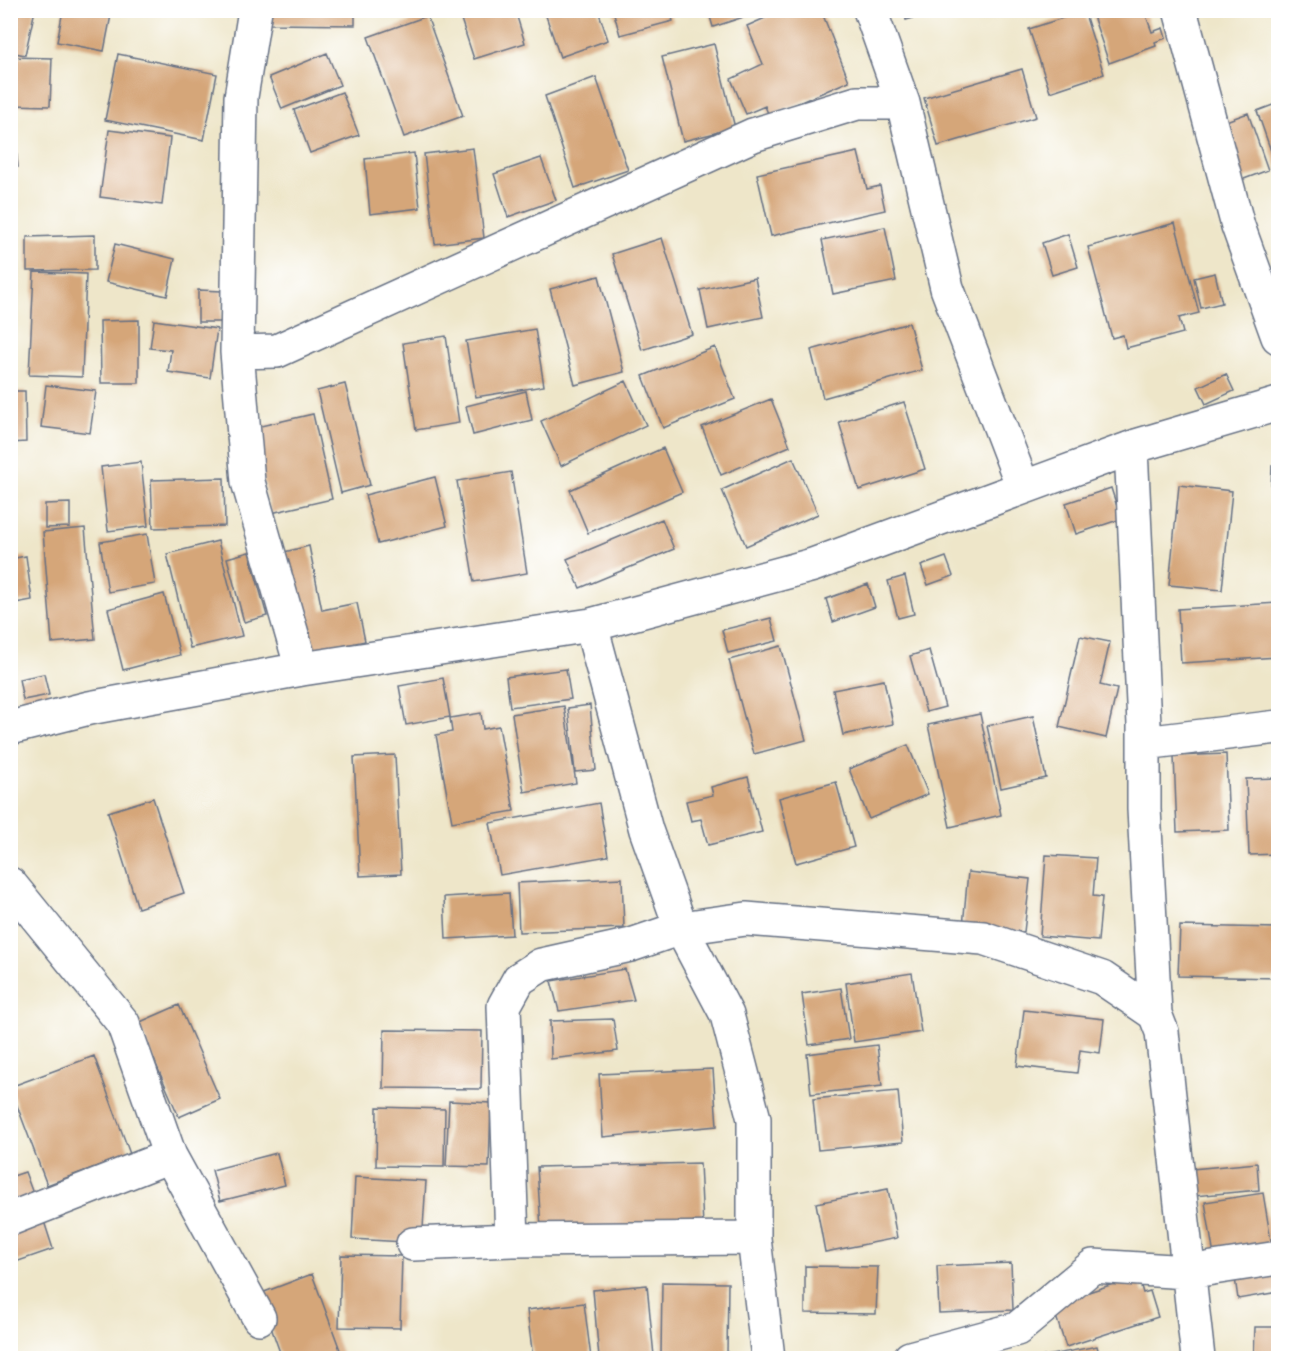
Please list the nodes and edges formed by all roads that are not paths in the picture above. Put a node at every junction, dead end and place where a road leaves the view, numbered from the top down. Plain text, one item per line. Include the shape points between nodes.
1 (255, 10) edge
2 (870, 10) edge
3 (1180, 10) edge
4 (903, 103) junction
5 (1278, 337) edge
6 (237, 352) junction
7 (1278, 404) edge
8 (1131, 448) junction
9 (1023, 486) junction
10 (591, 625) junction
11 (302, 669) junction
12 (1278, 727) edge
13 (10, 728) edge
14 (1144, 742) junction
15 (10, 884) edge
16 (681, 928) junction
17 (1155, 1014) junction
18 (170, 1156) junction
19 (10, 1219) edge
20 (754, 1238) junction
21 (512, 1240) junction
22 (413, 1244) dead end
23 (1278, 1258) edge
24 (1187, 1272) junction
25 (259, 1318) dead end
26 (768, 1359) edge
27 (910, 1359) edge
28 (1198, 1359) edge

1 - 6 street via 240,97
2 - 4 street
3 - 5 street via 1238,226
4 - 6 street via 856,103 753,135 277,351
4 - 9 street via 947,288
6 - 11 street via 248,482
7 - 8 street
8 - 9 street
8 - 14 street
9 - 10 street via 813,565
10 - 11 street
10 - 16 street via 646,830
11 - 13 street via 89,708
12 - 14 street
14 - 17 street
15 - 18 street via 123,1023
16 - 17 street via 746,919 983,938 1102,978
16 - 20 street via 727,1015 754,1119
16 - 21 street via 631,945 541,965 519,979 504,1006
17 - 24 street via 1162,1032
18 - 19 street
18 - 25 street
20 - 21 street
20 - 26 street
21 - 22 street
23 - 24 street
24 - 27 street via 1093,1266 1017,1329
24 - 28 street

